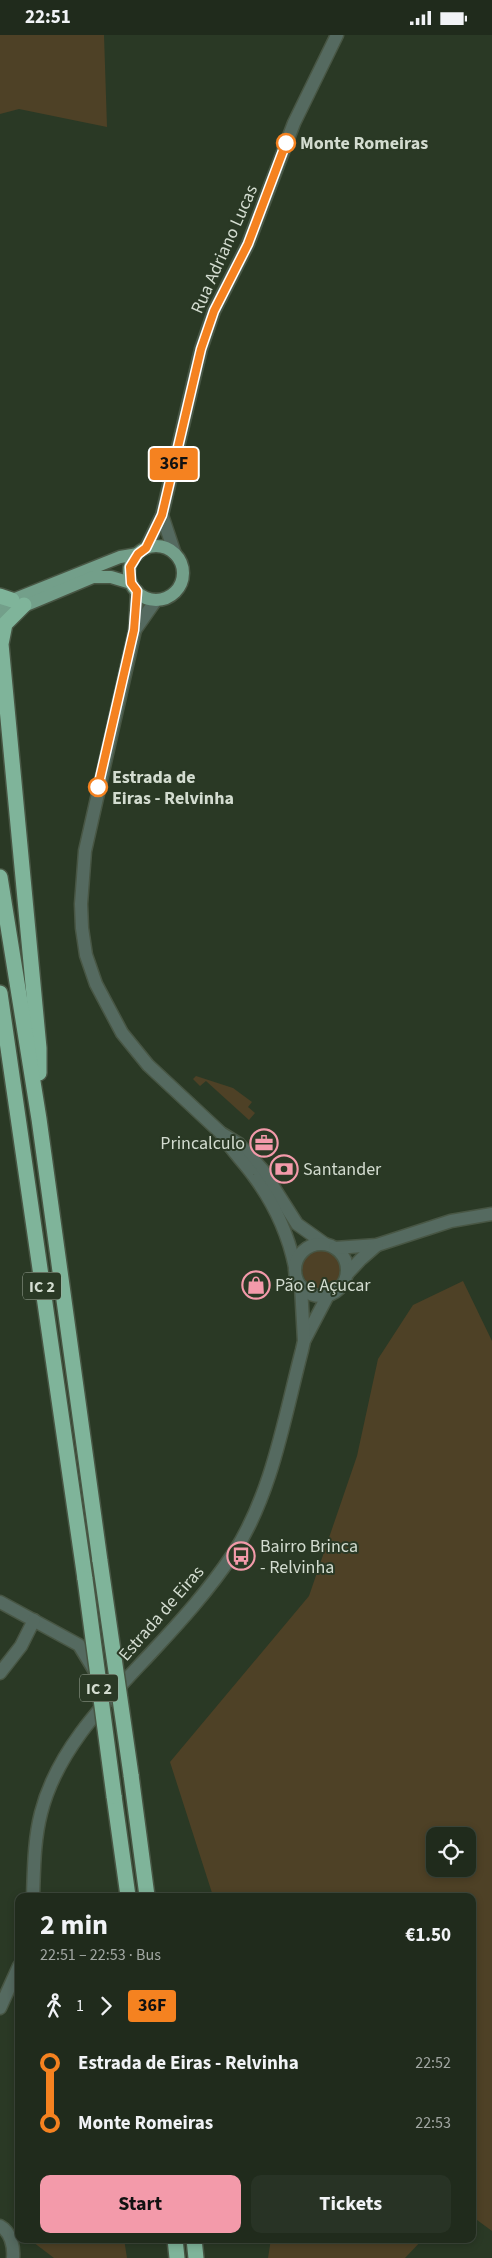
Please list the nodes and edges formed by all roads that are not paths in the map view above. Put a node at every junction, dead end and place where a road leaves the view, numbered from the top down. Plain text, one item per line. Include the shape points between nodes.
1 (337, 35) edge
2 (162, 515) junction
3 (142, 551) junction
4 (175, 554) junction
5 (134, 587) junction
6 (156, 599) junction
7 (9, 601) edge
8 (0, 615) edge
9 (134, 630) junction
10 (0, 877) edge
11 (0, 993) edge
12 (0, 1052) edge
13 (39, 1119) junction
14 (19, 1122) junction
15 (221, 1133) junction
16 (492, 1214) edge
17 (377, 1245) junction
18 (330, 1246) junction
19 (295, 1267) junction
20 (347, 1274) junction
21 (301, 1286) junction
22 (328, 1295) junction
23 (304, 1341) junction
24 (0, 1602) edge
25 (34, 1620) junction
26 (0, 1673) edge
27 (110, 1696) junction
28 (33, 1893) edge
29 (128, 1893) edge
30 (147, 1893) edge
31 (15, 1974) edge
32 (1, 2003) edge
33 (0, 2226) edge
34 (175, 2243) edge
35 (194, 2243) edge
36 (12, 2258) edge
37 (177, 2258) edge
38 (196, 2258) edge

1 - 2 street, Rua Adriano Lucas via 294,123 248,244 214,311 201,349
2 - 3 street, Rua Adriano Lucas
2 - 4 street, Rua Adriano Lucas
3 - 4 main road via 162,547
3 - 5 main road, Rua Adriano Lucas via 130,567
3 - 7 main road
4 - 6 main road, Rua Adriano Lucas via 181,563 182,580 173,593
5 - 6 main road via 149,599
5 - 7 main road via 111,577 93,577
5 - 9 street, Rua Adriano Lucas
6 - 9 street, Rua Adriano Lucas
7 - 8 main road
7 - 13 highway via 1,644 39,1048
9 - 15 street, Rua Adriano Lucas via 85,851 81,904 86,955 96,984 122,1033 148,1065
10 - 13 highway, IC 2
11 - 14 highway, IC 2
12 - 14 highway
13 - 30 highway, IC 2, bridge
14 - 29 highway, IC 2, bridge
15 - 18 street, Rua Adriano Lucas via 239,1144 262,1169 297,1224
15 - 19 street, Rua Adriano Lucas via 276,1211
16 - 17 street via 451,1221
17 - 18 street
17 - 20 street
18 - 19 street via 317,1244 302,1252
18 - 20 street via 345,1259
19 - 21 street
20 - 22 street via 341,1288
21 - 22 street via 313,1295
21 - 23 street, Estrada de Eiras
22 - 23 street, Estrada de Eiras
23 - 27 street, Estrada de Eiras via 272,1468 234,1552 210,1588
24 - 25 street
25 - 26 street via 21,1646
25 - 27 street via 79,1645
27 - 28 street, Estrada de Eiras via 78,1736 48,1792 38,1830
31 - 32 street
33 - 36 street via 5,2229 14,2248
34 - 37 highway
35 - 38 highway

